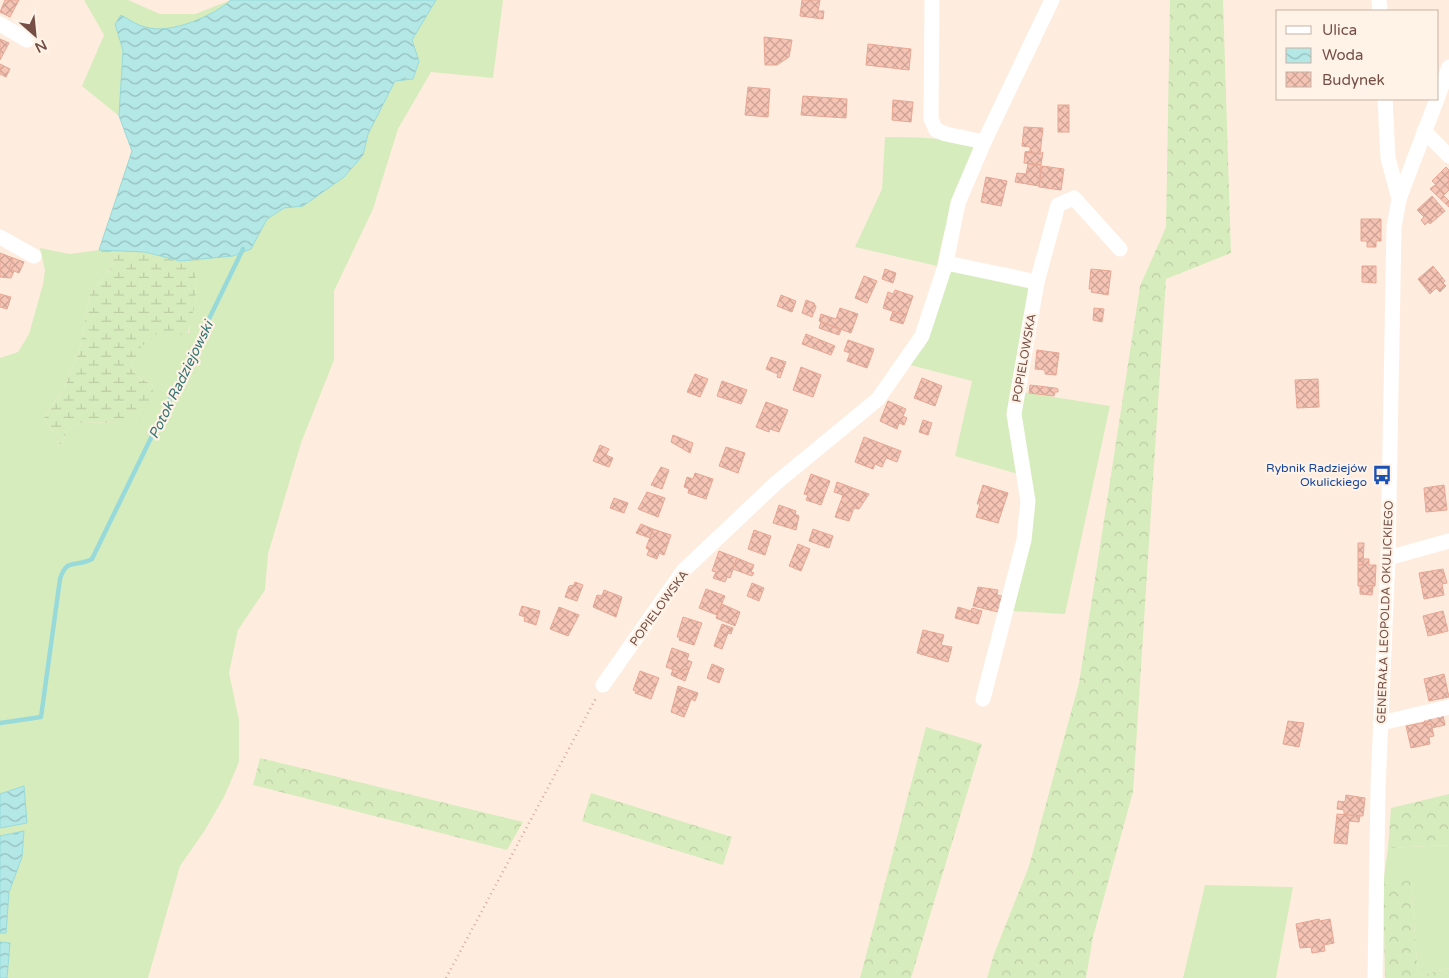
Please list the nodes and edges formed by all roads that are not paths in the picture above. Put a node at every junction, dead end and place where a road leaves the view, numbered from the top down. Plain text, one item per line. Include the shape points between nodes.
1 (932, 0) edge
2 (1052, 0) edge
3 (0, 24) edge
4 (27, 40) dead end
5 (1449, 67) edge
6 (1439, 92) edge
7 (1385, 100) edge
8 (1436, 100) edge
9 (1424, 131) junction
10 (984, 142) junction
11 (1449, 156) edge
12 (1399, 199) junction
13 (0, 237) edge
14 (1120, 249) dead end
15 (34, 256) dead end
16 (946, 263) junction
17 (1037, 282) junction
18 (1449, 541) edge
19 (1388, 558) junction
20 (603, 685) road end
21 (983, 699) dead end
22 (1449, 707) edge
23 (1381, 723) junction
24 (1375, 978) edge

1 - 10 street via 930,119 936,130
2 - 10 street, POPIELOWSKA
3 - 4 street
5 - 6 street, GENERAŁA LEOPOLDA OKULICKIEGO
7 - 12 street via 1388,158
8 - 9 street, GENERAŁA LEOPOLDA OKULICKIEGO
9 - 11 street
9 - 12 street, GENERAŁA LEOPOLDA OKULICKIEGO
10 - 16 street, POPIELOWSKA via 958,203
12 - 19 street, GENERAŁA LEOPOLDA OKULICKIEGO via 1393,253
13 - 15 street
14 - 17 street, POPIELOWSKA via 1074,198 1058,205
16 - 17 street
16 - 20 street, POPIELOWSKA via 922,336 878,399 776,483 683,571
17 - 21 street, POPIELOWSKA via 1014,414 1028,501 1024,540
18 - 19 street
19 - 23 street, GENERAŁA LEOPOLDA OKULICKIEGO
22 - 23 street
23 - 24 street, GENERAŁA LEOPOLDA OKULICKIEGO

